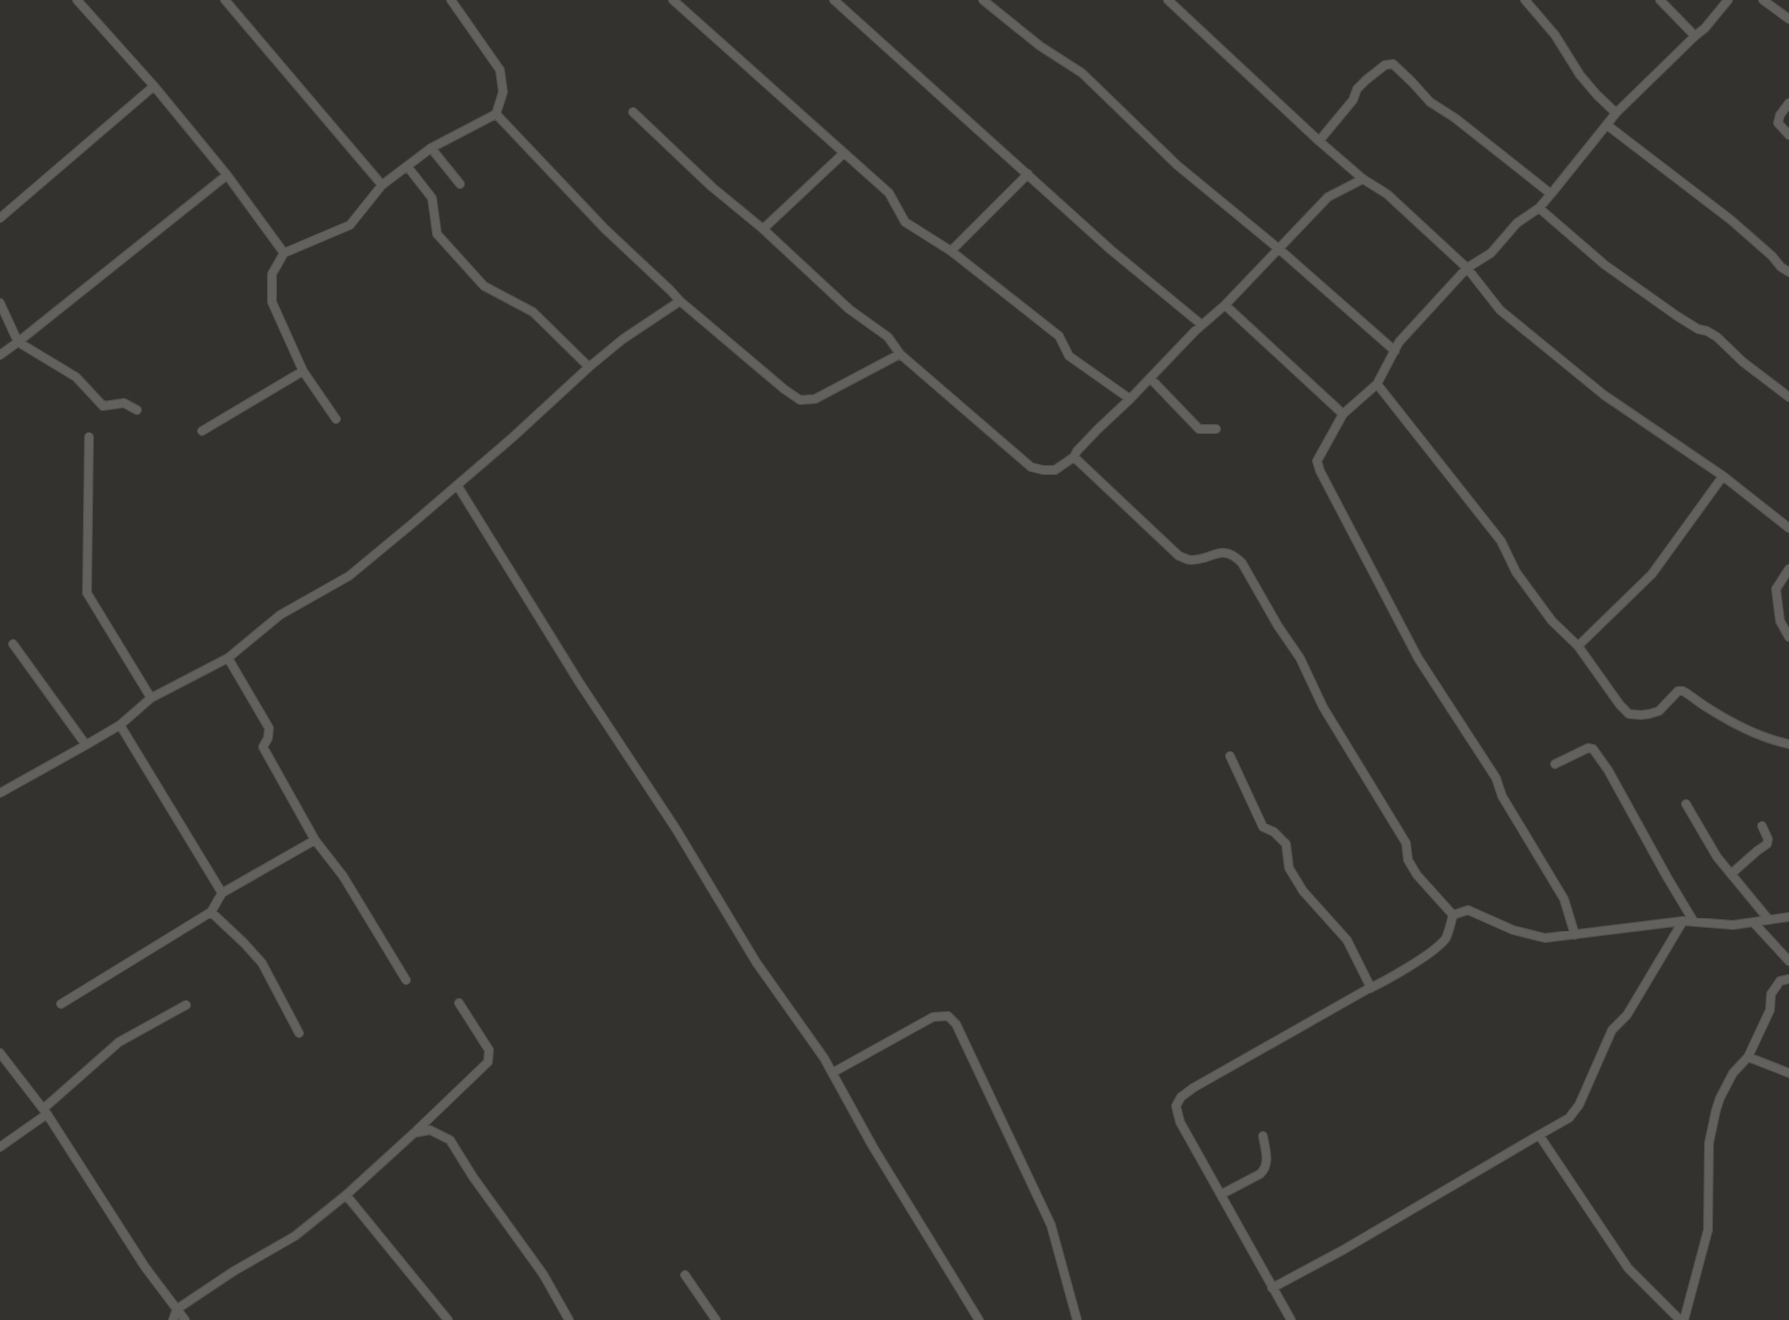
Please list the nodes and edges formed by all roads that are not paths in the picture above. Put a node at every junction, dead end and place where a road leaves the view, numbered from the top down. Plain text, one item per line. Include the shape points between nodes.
1 (77, 0) edge
2 (451, 0) edge
3 (673, 0) edge
4 (834, 0) edge
5 (984, 0) edge
6 (1168, 0) edge
7 (1525, 0) edge
8 (1660, 0) edge
9 (1728, 0) edge
10 (1763, 0) edge
11 (223, 1) edge
12 (1789, 19) edge
13 (1695, 36) junction
14 (154, 86) junction
15 (1789, 104) edge
16 (633, 112) dead end
17 (1616, 113) junction
18 (496, 114) junction
19 (1607, 125) junction
20 (1789, 135) edge
21 (1319, 142) junction
22 (430, 148) junction
23 (844, 153) junction
24 (407, 166) junction
25 (1028, 174) junction
26 (227, 175) junction
27 (1363, 179) junction
28 (460, 184) dead end
29 (382, 185) junction
30 (1550, 194) junction
31 (1539, 208) junction
32 (0, 218) edge
33 (763, 229) junction
34 (1279, 249) junction
35 (951, 251) junction
36 (284, 253) junction
37 (1468, 268) junction
38 (1789, 272) edge
39 (680, 301) junction
40 (0, 303) edge
41 (1225, 305) junction
42 (1202, 325) junction
43 (18, 342) junction
44 (1395, 351) junction
45 (900, 354) junction
46 (0, 355) edge
47 (589, 366) junction
48 (303, 371) junction
49 (1150, 378) junction
50 (1377, 384) junction
51 (1789, 398) edge
52 (1130, 399) junction
53 (136, 410) dead end
54 (1343, 414) junction
55 (336, 419) dead end
56 (1216, 429) dead end
57 (202, 431) dead end
58 (89, 437) dead end
59 (1074, 458) junction
60 (1723, 476) junction
61 (457, 485) junction
62 (1789, 528) edge
63 (1789, 569) edge
64 (1789, 636) edge
65 (13, 644) dead end
66 (1578, 646) junction
67 (228, 658) junction
68 (151, 698) junction
69 (120, 724) junction
70 (1789, 744) edge
71 (86, 745) junction
72 (1230, 756) dead end
73 (1556, 764) dead end
74 (0, 793) edge
75 (1686, 804) dead end
76 (1762, 826) dead end
77 (315, 840) junction
78 (1731, 874) junction
79 (222, 892) junction
80 (211, 912) junction
81 (1453, 915) junction
82 (1789, 917) edge
83 (1769, 920) junction
84 (1683, 921) junction
85 (1694, 922) junction
86 (1754, 923) junction
87 (1575, 935) junction
88 (1789, 961) edge
89 (1789, 979) edge
90 (406, 980) dead end
91 (1371, 988) junction
92 (459, 1003) dead end
93 (61, 1004) dead end
94 (186, 1005) dead end
95 (299, 1033) dead end
96 (0, 1053) edge
97 (1748, 1056) junction
98 (832, 1073) junction
99 (1789, 1073) edge
100 (45, 1112) junction
101 (414, 1133) junction
102 (1540, 1135) junction
103 (1263, 1136) dead end
104 (0, 1147) edge
105 (1222, 1194) junction
106 (346, 1195) junction
107 (685, 1275) dead end
108 (1272, 1288) junction
109 (177, 1309) junction
110 (173, 1320) edge
111 (185, 1320) edge
112 (448, 1320) edge
113 (569, 1320) edge
114 (716, 1320) edge
115 (979, 1320) edge
116 (1078, 1320) edge
117 (1291, 1320) edge
118 (1680, 1320) edge
119 (1684, 1320) edge

1 - 14 street
2 - 18 street via 500,70 502,92
3 - 23 street
4 - 25 street
5 - 34 street via 1040,46 1082,73 1177,165
6 - 21 street
7 - 17 street via 1555,35 1580,75
8 - 13 street
9 - 13 street
10 - 12 street
11 - 29 street
13 - 17 street
14 - 26 street
14 - 32 street
15 - 20 street via 1778,123
16 - 33 street via 712,187
17 - 19 street
18 - 22 street
18 - 39 street via 605,229
19 - 30 street
19 - 38 street via 1732,220
21 - 27 street
21 - 30 street via 1353,100 1357,89 1385,65 1393,64 1430,102 1455,118
22 - 24 street
22 - 28 street
23 - 33 street
23 - 35 street via 889,193 905,222
24 - 29 street
24 - 47 street via 432,198 437,234 484,286 533,312
25 - 35 street
25 - 42 street via 1111,250
26 - 36 street
26 - 43 street
27 - 34 street via 1328,197
27 - 37 street via 1387,194
29 - 36 street via 350,225
30 - 31 street
31 - 37 street via 1517,224 1491,253
31 - 51 street via 1605,265 1677,316 1717,337
33 - 45 street via 849,309 888,337
34 - 41 street
34 - 44 street
35 - 52 street via 1059,336 1069,356
36 - 48 street via 272,274 272,302
37 - 44 street
37 - 60 street via 1500,310 1596,389
39 - 45 street via 800,400 816,400
39 - 47 street
40 - 43 street
41 - 42 street
41 - 54 street
42 - 49 street
43 - 46 street
43 - 53 street via 76,377 103,406 124,403
44 - 50 street
45 - 59 street via 1031,467 1055,470
47 - 61 street
48 - 55 street
48 - 57 street
49 - 52 street
49 - 56 street via 1199,429
50 - 54 street
50 - 66 street via 1501,542 1516,572 1552,621
52 - 59 street via 1076,451
54 - 87 street via 1317,461 1320,471 1418,658 1496,778 1502,796 1564,899
58 - 68 street via 87,593
59 - 81 street via 1179,556 1190,560 1223,552 1242,562 1300,658 1323,707 1406,843 1408,860 1417,875
60 - 62 street
60 - 66 street via 1652,574
61 - 67 street via 350,576 280,615
61 - 98 street via 756,962
63 - 64 street via 1776,588 1780,622
65 - 71 street
66 - 70 street via 1629,714 1659,712 1678,691 1683,691 1752,732
67 - 68 street
67 - 77 street via 270,728 263,747
68 - 69 street
69 - 71 street
69 - 79 street
71 - 74 street
72 - 91 street via 1263,827 1274,832 1286,844 1289,868 1304,891 1347,940
73 - 85 street via 1588,748 1593,749
75 - 78 street via 1717,857
76 - 78 street via 1767,844
77 - 79 street
77 - 90 street via 343,876
78 - 83 street
79 - 80 street
80 - 93 street
80 - 95 street via 262,963
81 - 87 street via 1468,910 1513,930 1545,938
81 - 91 street via 1445,938 1428,953
82 - 83 street
83 - 86 street
84 - 85 street
84 - 87 street
84 - 102 street via 1626,1015 1612,1030 1578,1104 1568,1118
85 - 86 street
86 - 88 street
89 - 97 street via 1780,981 1771,994 1770,1010
91 - 105 street via 1181,1097 1176,1106 1180,1122
92 - 101 street via 489,1050 488,1062
94 - 100 street via 119,1042
96 - 100 street
97 - 99 street
97 - 119 street via 1733,1073 1716,1110 1709,1143 1708,1230
98 - 115 street via 873,1147
98 - 116 street via 934,1016 948,1016 956,1024 1051,1225
100 - 104 street
100 - 109 street
101 - 106 street
101 - 113 street via 430,1130 450,1140 543,1274
102 - 108 street
102 - 118 street via 1628,1268
103 - 105 street via 1266,1169
105 - 108 street
106 - 109 street via 295,1236
106 - 112 street
107 - 114 street
108 - 117 street
109 - 110 street
109 - 111 street

